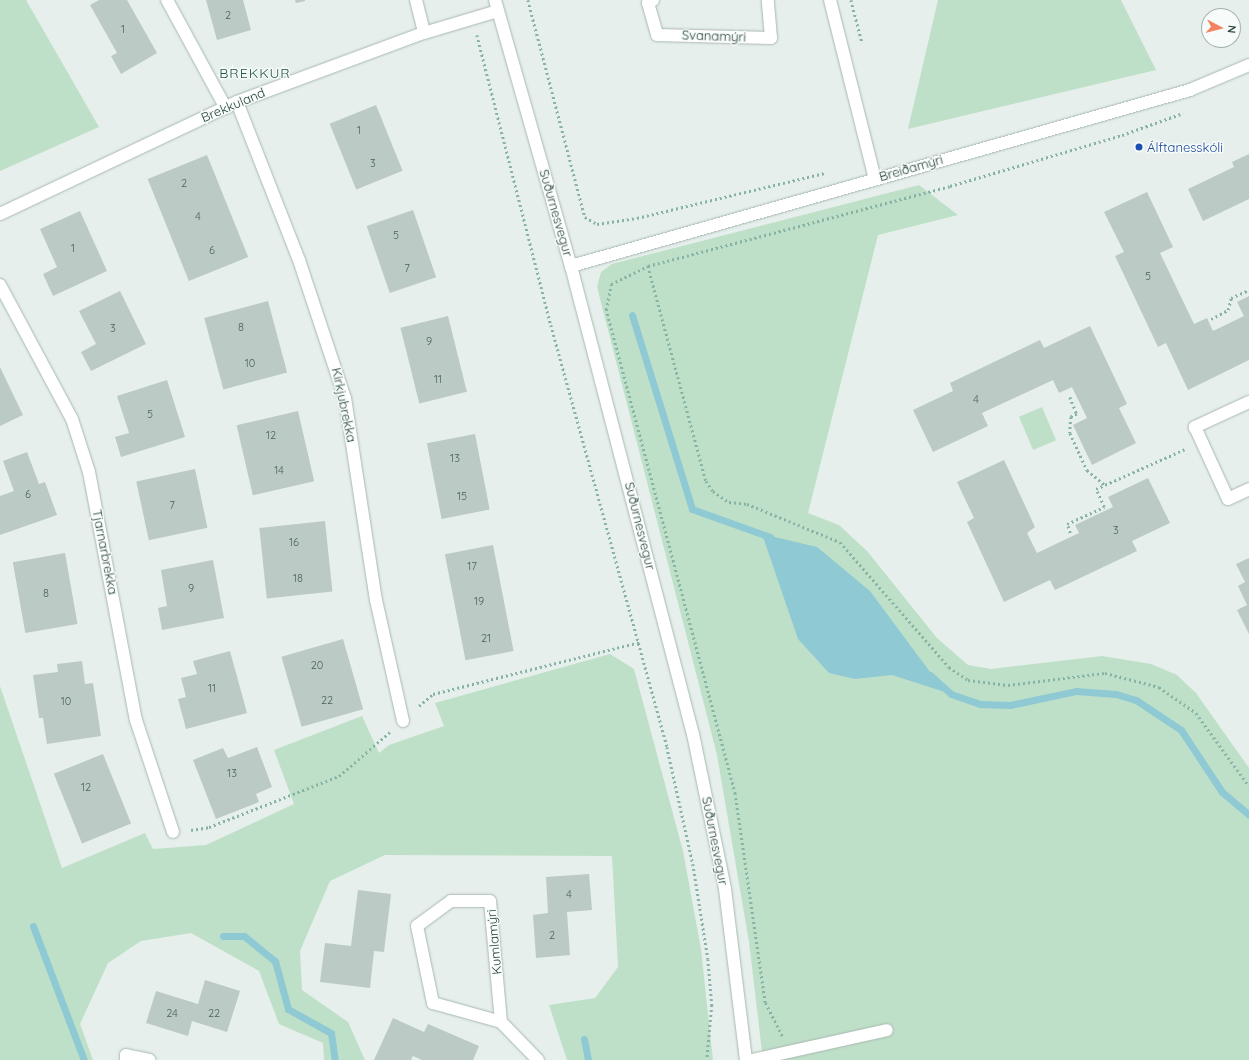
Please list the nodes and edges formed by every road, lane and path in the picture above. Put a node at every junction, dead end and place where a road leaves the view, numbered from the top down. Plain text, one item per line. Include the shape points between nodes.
1 (167, 0) edge
2 (416, 0) edge
3 (528, 0) edge
4 (653, 0) edge
5 (768, 0) edge
6 (830, 0) edge
7 (496, 6) edge
8 (473, 18) junction
9 (424, 33) junction
10 (1249, 65) edge
11 (237, 102) junction
12 (226, 108) junction
13 (1189, 110) dead end
14 (829, 172) dead end
15 (875, 179) junction
16 (0, 214) edge
17 (571, 266) junction
18 (648, 266) junction
19 (0, 285) edge
20 (1249, 290) edge
21 (1211, 319) dead end
22 (1070, 397) dead end
23 (1249, 402) edge
24 (1201, 441) junction
25 (1105, 485) junction
26 (1249, 489) edge
27 (1070, 533) dead end
28 (640, 642) junction
29 (403, 721) junction
30 (1249, 786) edge
31 (173, 832) joint
32 (501, 1022) junction
33 (887, 1030) dead end
34 (784, 1053) junction
35 (126, 1060) edge
36 (149, 1060) edge
37 (538, 1060) edge
38 (706, 1060) edge
39 (746, 1060) edge
40 (752, 1060) edge

1 - 12 street
2 - 9 street
3 - 14 path via 585,217 598,224 637,218
4 - 5 street, Svanamýri via 648,3 657,34 771,38
6 - 15 street
7 - 8 street, Brekkuland
7 - 17 street, Suðurnesvegur
8 - 9 street, Brekkuland
8 - 28 path via 551,325
9 - 11 street, Brekkuland
10 - 15 street, Breiðamýri via 1190,90
11 - 12 street, Brekkuland
11 - 29 street, Kirkjubrekka via 302,267 345,398 376,600
12 - 16 street, Brekkuland via 132,149
13 - 18 path via 1122,135 950,186
15 - 17 street, Breiðamýri
17 - 39 street, Suðurnesvegur via 677,673 716,837
18 - 30 path via 706,481 713,490 729,502 747,504 840,542 950,667 968,680 1008,685 1105,672 1159,687 1196,713
18 - 34 path via 611,284 606,310 735,794 765,1003 782,1037
19 - 31 street, Tjarnarbrekka via 72,419 89,472 136,720
20 - 21 path via 1231,298 1228,310
22 - 25 path via 1077,414 1071,417 1070,433 1087,470
23 - 24 street via 1195,427
24 - 25 path
24 - 26 street via 1228,499
25 - 27 path via 1096,489 1104,507 1067,524
28 - 29 path via 433,694
28 - 38 path via 695,871 712,1005
29 - 31 path via 339,776 209,827
32 - 32 street, Kumlamýri via 433,1003 417,926 451,901 490,901
32 - 37 street
33 - 34 street
34 - 40 street
35 - 36 street via 126,1055

